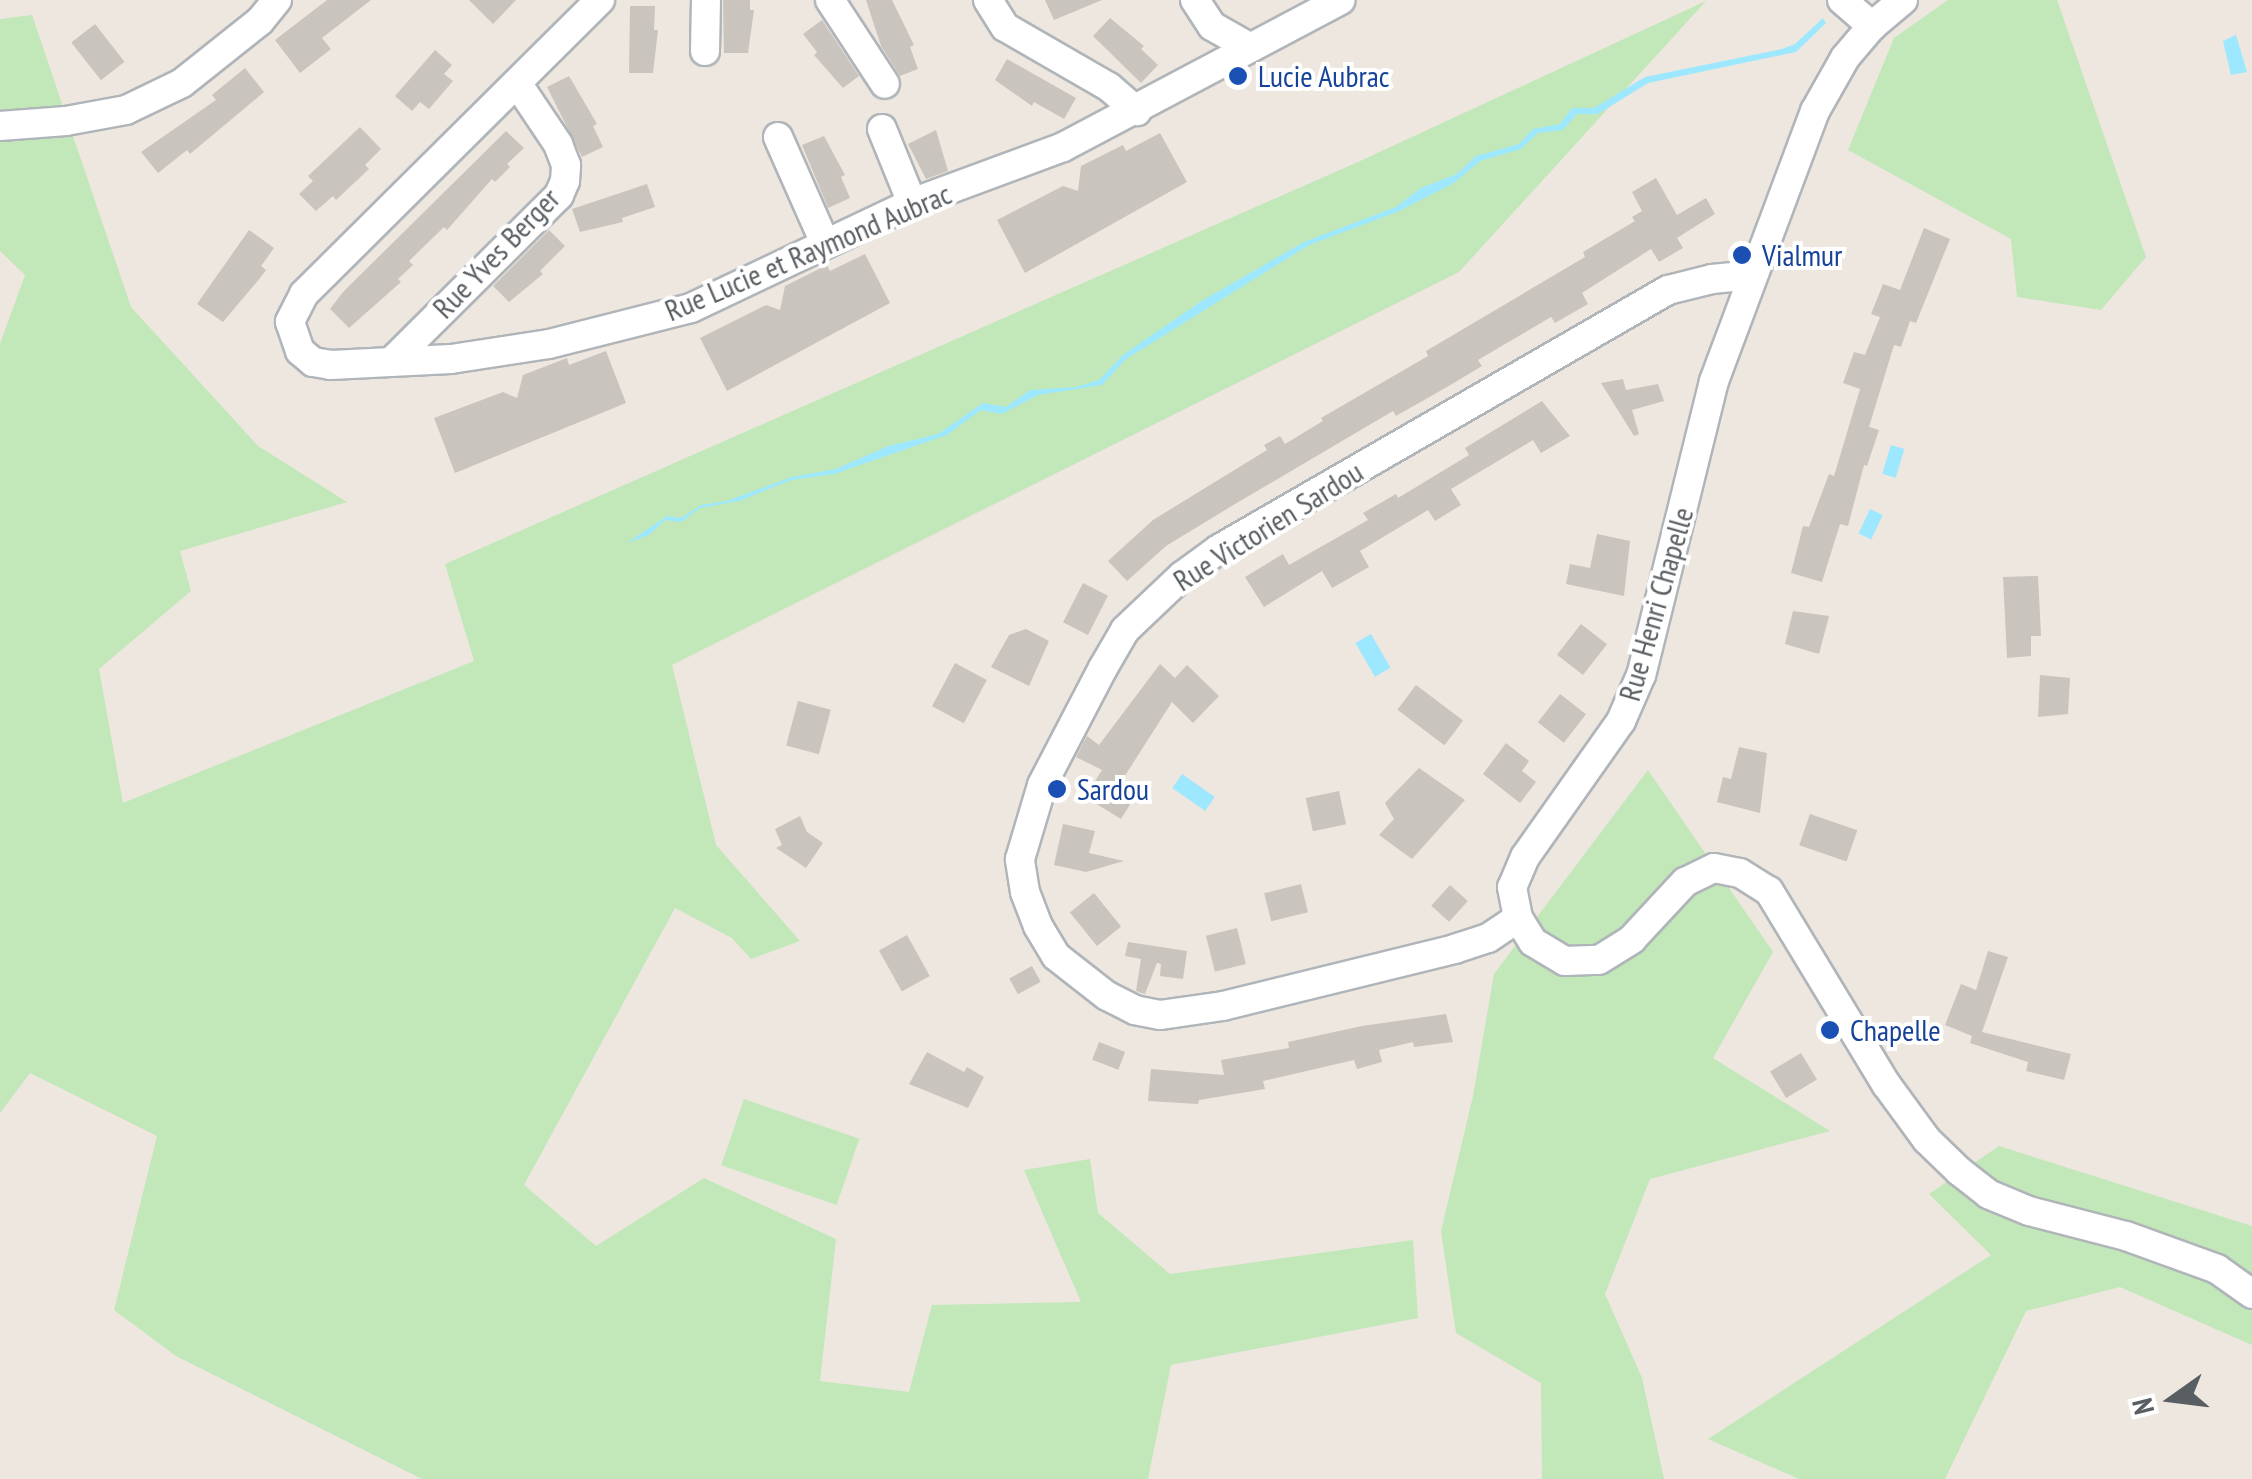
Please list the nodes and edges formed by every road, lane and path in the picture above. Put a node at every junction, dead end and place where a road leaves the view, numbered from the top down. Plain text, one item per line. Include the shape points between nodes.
1 (277, 0) edge
2 (600, 0) edge
3 (706, 0) edge
4 (830, 0) edge
5 (988, 0) edge
6 (1194, 0) edge
7 (1842, 0) edge
8 (1903, 0) edge
9 (1335, 1) edge
10 (1872, 26) junction
11 (1249, 48) junction
12 (705, 51) dead end
13 (517, 82) junction
14 (885, 84) dead end
15 (1137, 111) junction
16 (0, 126) edge
17 (882, 129) dead end
18 (778, 138) dead end
19 (912, 204) junction
20 (825, 243) junction
21 (1754, 275) junction
22 (391, 362) junction
23 (1518, 918) junction
24 (2252, 1294) edge

1 - 16 street via 182,83 126,110
2 - 13 street, Rue Lucie et Raymond Aubrac
3 - 12 street
4 - 14 street
5 - 15 street via 1005,27 1108,86
6 - 11 street via 1212,26
7 - 10 street
8 - 10 street, Rue Henri Chapelle
9 - 11 street, Rue Lucie et Raymond Aubrac
10 - 21 street, Rue Henri Chapelle via 1844,58 1815,110
11 - 15 street, Rue Lucie et Raymond Aubrac
13 - 22 street, Rue Yves Berger via 566,165 559,195
13 - 22 street, Rue Lucie et Raymond Aubrac via 294,306 292,336 313,362
15 - 19 street, Rue Lucie et Raymond Aubrac via 1063,147
17 - 19 street
18 - 20 street
19 - 20 street, Rue Lucie et Raymond Aubrac
20 - 22 street, Rue Lucie et Raymond Aubrac via 690,308 620,329 451,359
21 - 23 street, Rue Henri Chapelle via 1714,381 1641,675 1621,721 1525,857 1512,887
21 - 23 street, Rue Victorien Sardou via 1668,290 1182,576 1126,630 1103,668 1042,784 1020,859 1031,909 1056,956 1107,996 1160,1014 1223,1006 1456,949
23 - 24 street via 1534,942 1565,962 1599,960 1632,939 1685,882 1714,868 1740,872 1769,891 1886,1084 1959,1171 1988,1194 2216,1269

